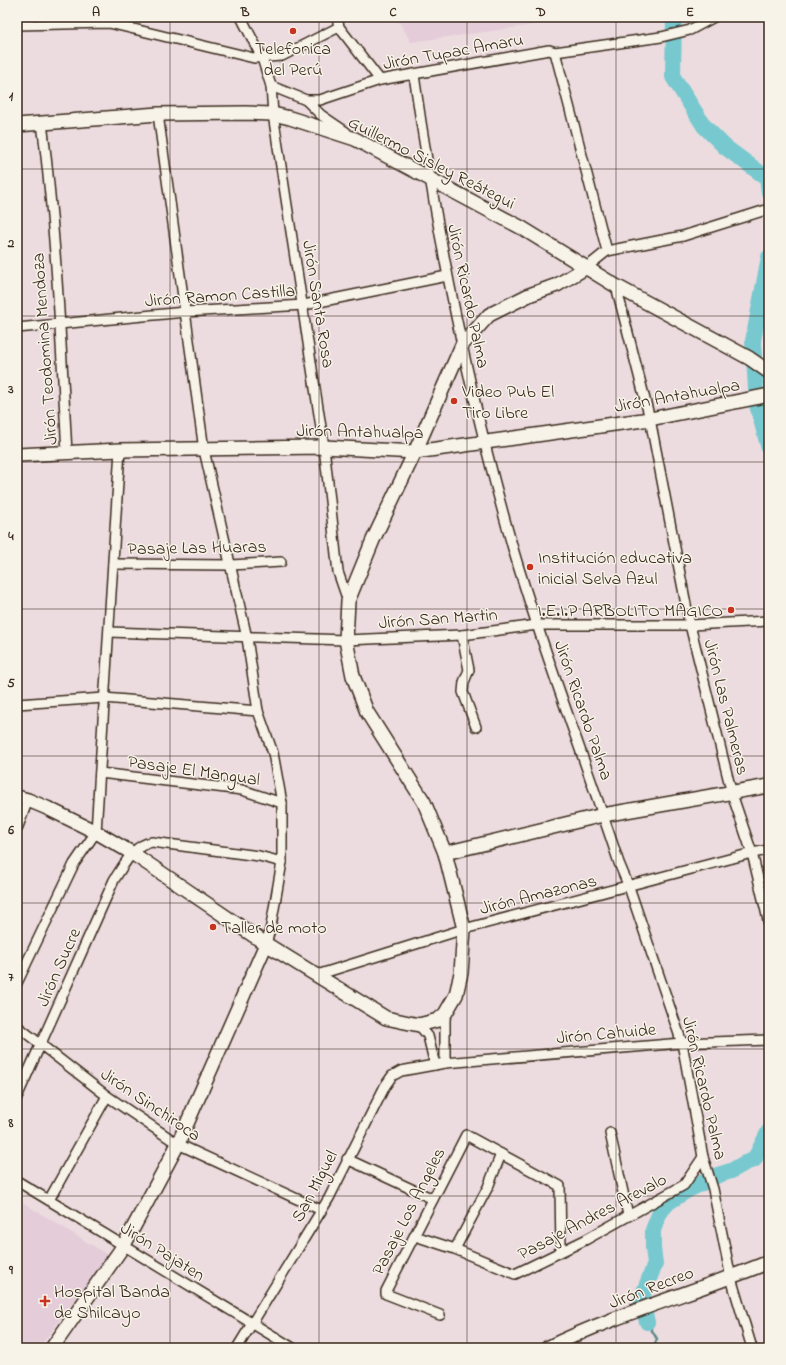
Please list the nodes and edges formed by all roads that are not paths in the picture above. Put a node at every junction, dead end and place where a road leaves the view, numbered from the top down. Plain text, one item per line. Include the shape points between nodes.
1 (241, 17) edge
2 (337, 17) edge
3 (714, 17) edge
4 (17, 25) edge
5 (339, 27) junction
6 (555, 52) junction
7 (262, 58) junction
8 (414, 75) junction
9 (380, 80) junction
10 (271, 86) junction
11 (306, 100) junction
12 (158, 114) junction
13 (273, 114) junction
14 (42, 123) junction
15 (17, 125) edge
16 (355, 139) junction
17 (428, 177) junction
18 (769, 209) edge
19 (607, 251) junction
20 (587, 267) junction
21 (447, 276) junction
22 (616, 286) junction
23 (304, 305) junction
24 (185, 312) junction
25 (60, 324) junction
26 (17, 328) edge
27 (462, 345) junction
28 (769, 372) edge
29 (769, 395) edge
30 (650, 420) junction
31 (485, 443) junction
32 (324, 447) junction
33 (120, 450) junction
34 (204, 450) junction
35 (414, 452) junction
36 (67, 453) junction
37 (17, 455) edge
38 (281, 562) dead end
39 (113, 564) junction
40 (232, 565) junction
41 (348, 601) junction
42 (767, 621) edge
43 (537, 624) junction
44 (690, 625) junction
45 (109, 632) junction
46 (462, 635) junction
47 (247, 638) junction
48 (346, 640) junction
49 (104, 698) junction
50 (17, 704) edge
51 (258, 710) junction
52 (476, 727) dead end
53 (100, 773) junction
54 (769, 786) edge
55 (732, 794) junction
56 (22, 798) edge
57 (282, 803) junction
58 (603, 815) junction
59 (17, 829) edge
60 (96, 832) junction
61 (769, 850) edge
62 (132, 853) junction
63 (445, 853) junction
64 (752, 853) junction
65 (282, 862) junction
66 (629, 887) junction
67 (769, 924) edge
68 (464, 929) junction
69 (266, 944) junction
70 (317, 975) junction
71 (17, 984) edge
72 (445, 1014) junction
73 (419, 1025) junction
74 (17, 1026) edge
75 (769, 1040) edge
76 (682, 1043) junction
77 (41, 1045) junction
78 (445, 1063) junction
79 (435, 1065) junction
80 (107, 1096) junction
81 (17, 1097) edge
82 (610, 1133) dead end
83 (178, 1144) junction
84 (501, 1154) junction
85 (703, 1157) junction
86 (347, 1159) junction
87 (17, 1181) edge
88 (433, 1199) junction
89 (49, 1200) junction
90 (321, 1210) junction
91 (628, 1215) junction
92 (414, 1236) junction
93 (124, 1245) junction
94 (455, 1249) junction
95 (561, 1251) junction
96 (769, 1262) edge
97 (731, 1278) junction
98 (440, 1315) dead end
99 (251, 1324) junction
100 (52, 1348) edge
101 (237, 1348) edge
102 (293, 1348) edge
103 (547, 1348) edge
104 (752, 1348) edge

1 - 7 street, Jirón Santa Rosa
2 - 5 street
3 - 6 street, Jirón Tupac Amaru via 690,30 661,37
4 - 7 street via 109,23
5 - 7 street via 282,56
5 - 9 street
6 - 8 street, Jirón Tupac Amaru via 549,50
6 - 19 street
7 - 10 street, Jirón Santa Rosa
8 - 9 street, Jirón Tupac Amaru
8 - 17 street, Jirón Ricardo Palma
9 - 11 street, Jirón Tupac Amaru via 320,100
10 - 11 street, Jirón Tupac Amaru
10 - 13 street, Jirón Santa Rosa
11 - 16 street via 321,116
12 - 13 main road, Guillermo Sisley Reátegui
12 - 14 main road, Guillermo Sisley Reátegui
12 - 24 street
13 - 16 main road, Guillermo Sisley Reátegui
13 - 23 street, Jirón Santa Rosa
14 - 15 main road, Guillermo Sisley Reátegui
14 - 25 street, Jirón Teodomina Mendoza
16 - 17 main road, Guillermo Sisley Reátegui
17 - 20 main road, Guillermo Sisley Reátegui
17 - 21 street, Jirón Ricardo Palma
18 - 19 street via 683,236
19 - 20 street
20 - 22 main road, Guillermo Sisley Reátegui
20 - 27 main road via 557,285 529,295 490,315
21 - 23 street, Jirón Ramon Castilla
21 - 27 street, Jirón Ricardo Palma
22 - 28 main road, Guillermo Sisley Reátegui via 749,358
22 - 30 street, Jirón Las Palmeras
23 - 24 street, Jirón Ramon Castilla
23 - 32 street, Jirón Santa Rosa
24 - 25 street, Jirón Ramon Castilla
24 - 34 street
25 - 26 street, Jirón Ramon Castilla
25 - 36 street, Jirón Teodomina Mendoza
27 - 31 street, Jirón Ricardo Palma
27 - 35 main road
29 - 30 main road, Jirón Antahualpa
30 - 31 main road, Jirón Antahualpa
30 - 44 street, Jirón Las Palmeras
31 - 35 main road, Jirón Antahualpa
31 - 43 street, Jirón Ricardo Palma via 514,553
32 - 34 main road, Jirón Antahualpa
32 - 35 main road, Jirón Antahualpa
32 - 41 street, Jirón Santa Rosa via 338,572
33 - 34 main road, Jirón Antahualpa
33 - 36 main road, Jirón Antahualpa
33 - 39 street
34 - 40 street
35 - 41 main road
36 - 37 main road, Jirón Antahualpa
38 - 40 street, Pasaje Las Huaras
39 - 40 street, Pasaje Las Huaras
39 - 45 street
40 - 47 street
41 - 48 main road
42 - 44 street, Jirón San Martin
43 - 44 street, Jirón San Martin
43 - 46 street, Jirón San Martin
43 - 58 street, Jirón Ricardo Palma
44 - 55 street, Jirón Las Palmeras
45 - 47 street, Jirón San Martin
45 - 49 street
46 - 48 street, Jirón San Martin
46 - 52 street via 469,670 463,692
47 - 48 street, Jirón San Martin
47 - 51 street
48 - 63 main road via 353,676 367,712 424,802
49 - 50 street
49 - 51 street
49 - 53 street
51 - 57 street via 273,753
53 - 57 street, Pasaje El Mangual via 242,790
53 - 60 street
54 - 55 main road
55 - 58 main road
55 - 64 street, Jirón Las Palmeras
56 - 59 street
56 - 60 main road
57 - 65 street
58 - 63 main road
58 - 66 street, Jirón Ricardo Palma
60 - 62 main road
60 - 71 street via 74,864
61 - 64 street, Jirón Amazonas
62 - 65 street via 142,845 152,842 259,856
62 - 69 main road
62 - 77 street, Jirón Sucre via 114,880
63 - 68 main road
64 - 66 street, Jirón Amazonas
64 - 67 street, Jirón Las Palmeras
65 - 69 street
66 - 68 street, Jirón Amazonas
66 - 76 street, Jirón Ricardo Palma
68 - 70 street, Jirón Amazonas
68 - 72 main road via 461,973 456,995
69 - 70 main road
69 - 83 main road
70 - 73 main road via 386,1018
72 - 73 main road via 438,1020
72 - 78 street
73 - 79 street via 428,1036
74 - 77 street, Jirón Sinchiroca
75 - 76 street, Jirón Cahuide
76 - 78 street, Jirón Cahuide
76 - 85 street, Jirón Ricardo Palma
77 - 80 street, Jirón Sinchiroca
77 - 81 street, Jirón Sucre
78 - 79 street, San Miguel
79 - 86 street, San Miguel via 401,1071 390,1079
80 - 83 street, Jirón Sinchiroca
80 - 89 street
82 - 91 street
83 - 90 street, Jirón Sinchiroca
83 - 93 main road
84 - 88 street, Pasaje Los Angeles via 466,1135
84 - 94 street via 488,1187
84 - 95 street via 560,1186
85 - 91 street, Pasaje Andres Arevalo via 686,1184
85 - 97 street, Jirón Ricardo Palma via 713,1189
86 - 88 street
86 - 90 street, San Miguel
87 - 89 street, Jirón Pajaten
88 - 92 street, Pasaje Los Angeles
89 - 93 street, Jirón Pajaten
90 - 99 street, San Miguel
91 - 95 street, Pasaje Andres Arevalo
92 - 94 street, Pasaje Andres Arevalo
92 - 98 street, Pasaje Los Angeles via 386,1294
93 - 99 street, Jirón Pajaten
93 - 100 main road
94 - 95 street, Pasaje Andres Arevalo via 515,1274
96 - 97 main road, Jirón Recreo
97 - 103 main road, Jirón Recreo via 653,1304
97 - 104 street, Jirón Ricardo Palma
99 - 101 street, San Miguel
99 - 102 street, Jirón Pajaten

